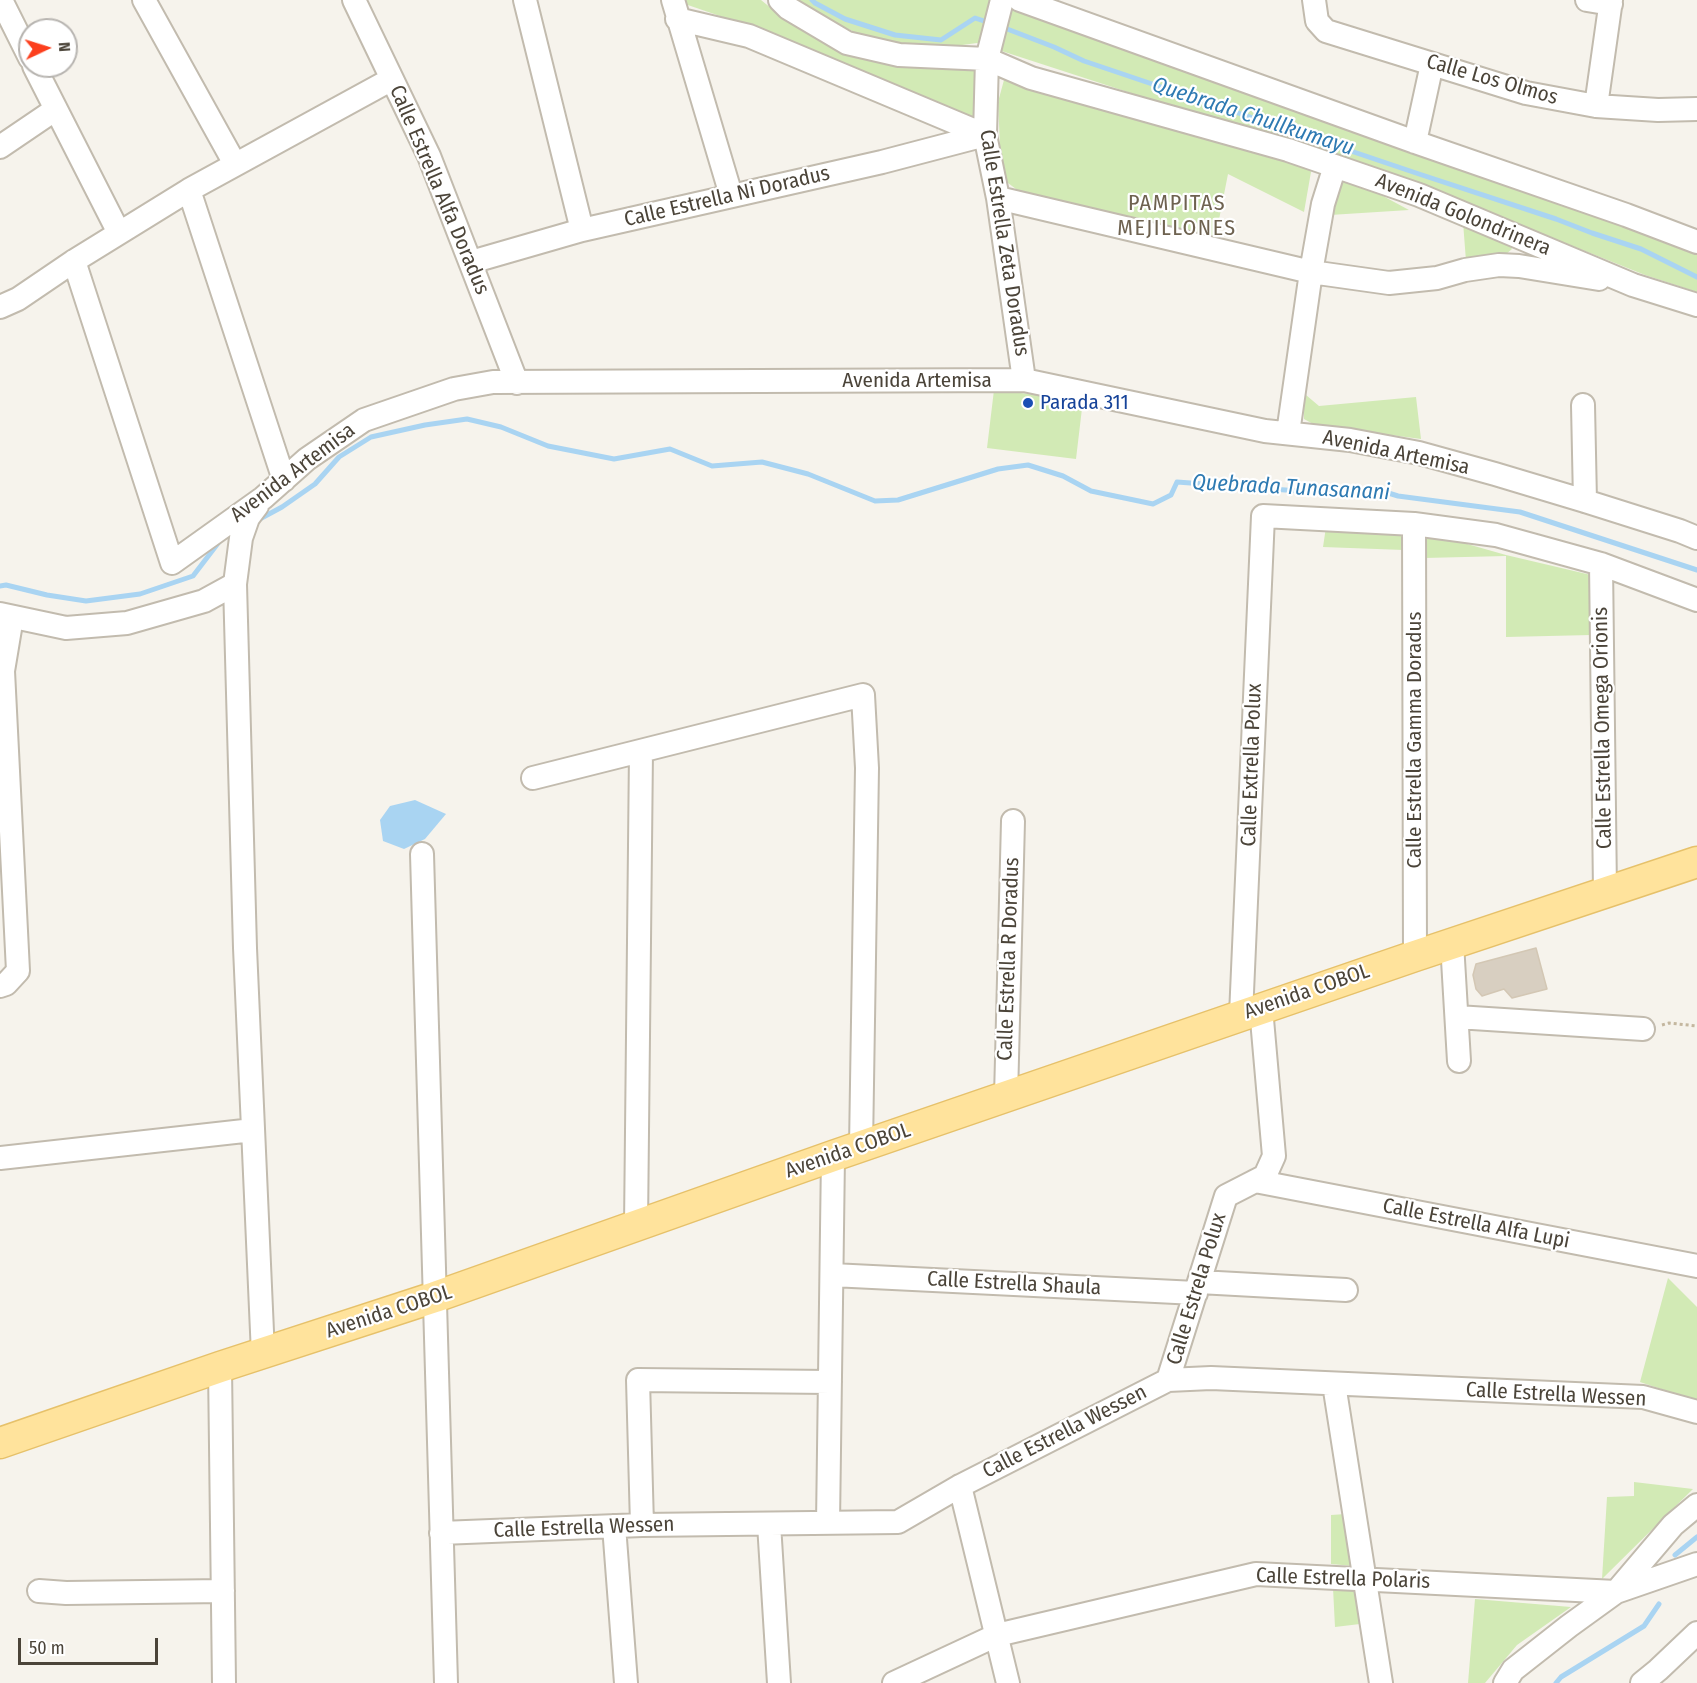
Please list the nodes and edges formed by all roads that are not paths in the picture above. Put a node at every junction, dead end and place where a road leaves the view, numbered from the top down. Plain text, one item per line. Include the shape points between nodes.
1 (1, 0) edge
2 (144, 0) edge
3 (354, 0) edge
4 (525, 0) edge
5 (780, 0) edge
6 (1020, 0) edge
7 (1314, 0) edge
8 (1587, 0) edge
9 (1611, 2) edge
10 (675, 9) edge
11 (998, 17) edge
12 (18, 34) edge
13 (987, 59) junction
14 (1432, 64) junction
15 (40, 78) edge
16 (392, 79) junction
17 (1596, 106) junction
18 (56, 109) junction
19 (1697, 110) edge
20 (985, 135) junction
21 (1415, 142) junction
22 (0, 147) edge
23 (235, 164) junction
24 (1335, 166) junction
25 (189, 190) junction
26 (731, 195) junction
27 (998, 198) junction
28 (582, 230) junction
29 (119, 233) junction
30 (1697, 242) edge
31 (74, 261) junction
32 (471, 262) junction
33 (1311, 272) junction
34 (1633, 285) junction
35 (1697, 305) edge
36 (0, 308) edge
37 (1024, 380) junction
38 (517, 383) junction
39 (1583, 405) dead end
40 (1288, 433) junction
41 (284, 480) junction
42 (263, 498) junction
43 (1585, 501) junction
44 (1414, 524) junction
45 (1697, 538) edge
46 (1601, 564) junction
47 (235, 584) junction
48 (1697, 600) edge
49 (6, 616) edge
50 (641, 751) junction
51 (533, 778) dead end
52 (1013, 821) dead end
53 (6, 848) edge
54 (422, 854) dead end
55 (1697, 862) edge
56 (1605, 892) junction
57 (1452, 943) junction
58 (1415, 956) junction
59 (0, 986) edge
60 (1251, 1012) junction
61 (1457, 1017) junction
62 (1643, 1029) road end
63 (1459, 1061) dead end
64 (1006, 1097) junction
65 (254, 1130) junction
66 (847, 1151) junction
67 (0, 1158) edge
68 (1256, 1181) junction
69 (636, 1226) junction
70 (1697, 1266) edge
71 (832, 1275) junction
72 (1197, 1288) junction
73 (1346, 1290) dead end
74 (435, 1297) junction
75 (263, 1354) junction
76 (220, 1367) junction
77 (1168, 1380) junction
78 (830, 1382) junction
79 (1334, 1384) junction
80 (1697, 1412) edge
81 (0, 1443) edge
82 (960, 1486) junction
83 (1697, 1505) edge
84 (828, 1523) junction
85 (770, 1524) junction
86 (642, 1525) junction
87 (614, 1526) junction
88 (441, 1533) junction
89 (1697, 1564) edge
90 (1365, 1578) junction
91 (39, 1591) dead end
92 (223, 1591) junction
93 (1616, 1592) junction
94 (1697, 1634) edge
95 (997, 1635) junction
96 (1656, 1679) edge
97 (224, 1683) edge
98 (446, 1683) edge
99 (626, 1683) edge
100 (779, 1683) edge
101 (894, 1683) edge
102 (1008, 1683) edge
103 (1381, 1683) edge
104 (1505, 1683) edge

1 - 12 street
2 - 23 street
3 - 16 street, Calle Estrella Alfa Doradus
4 - 28 street
5 - 13 street, Avenida Golondrinera via 847,43 899,55
6 - 21 street
7 - 14 street, Calle Los Olmos via 1317,21 1326,31
8 - 9 street
9 - 17 street
10 - 20 street
10 - 26 street
11 - 13 street, Calle Estrella Zeta Doradus
13 - 20 street, Calle Estrella Zeta Doradus
13 - 24 street, Avenida Golondrinera via 1031,78
14 - 17 street, Calle Los Olmos via 1526,93
14 - 21 street
15 - 18 street
16 - 23 street
16 - 32 street, Calle Estrella Alfa Doradus via 429,156
17 - 19 street, Calle Los Olmos
18 - 22 street
18 - 29 street
20 - 26 street, Calle Estrella Ni Doradus
20 - 27 street, Calle Estrella Zeta Doradus
21 - 30 street
23 - 25 street
24 - 33 street via 1323,204
24 - 34 street, Avenida Golondrinera via 1429,199
25 - 29 street
25 - 41 street
26 - 28 street, Calle Estrella Ni Doradus
27 - 33 street
27 - 37 street, Calle Estrella Zeta Doradus
28 - 32 street, Calle Estrella Ni Doradus
29 - 31 street
31 - 36 street
31 - 42 street, Avenida Artemisa via 171,563
32 - 38 street, Calle Estrella Alfa Doradus
33 - 34 street via 1389,283 1499,265
33 - 40 street
34 - 35 street
37 - 38 street, Avenida Artemisa
37 - 40 street, Avenida Artemisa
38 - 41 street, Avenida Artemisa via 493,382 454,390 364,420
39 - 43 street
40 - 43 street, Avenida Artemisa via 1419,453
41 - 42 street, Avenida Artemisa
42 - 47 street via 248,518 241,538
43 - 45 street, Avenida Artemisa
44 - 46 street via 1496,535
44 - 58 street, Calle Estrella Gamma Doradus
44 - 60 street, Calle Extrella Polux via 1263,516
46 - 48 street
46 - 56 street, Calle Estrella Omega Orionis
47 - 49 street via 204,601 127,623 66,628
47 - 65 street via 244,948
49 - 53 street
50 - 51 street
50 - 66 street via 863,695 867,768
50 - 69 street
52 - 64 street, Calle Estrella R Doradus
53 - 59 street via 18,971
54 - 74 street
55 - 56 main road, Avenida COBOL
56 - 57 main road, Avenida COBOL
57 - 58 main road, Avenida COBOL
57 - 61 street
58 - 60 main road, Avenida COBOL
60 - 64 main road, Avenida COBOL
60 - 68 street, Calle Estrela Polux via 1274,1156 1265,1176
61 - 62 street
61 - 63 street
64 - 66 main road, Avenida COBOL
65 - 67 street
65 - 75 street
66 - 69 main road, Avenida COBOL
66 - 71 street
68 - 70 street, Calle Estrella Alfa Lupi
68 - 72 street, Calle Estrela Polux via 1226,1196
69 - 74 main road, Avenida COBOL
71 - 72 street, Calle Estrella Shaula
71 - 78 street
72 - 73 street, Calle Estrella Shaula
72 - 77 street, Calle Estrela Polux
74 - 75 main road, Avenida COBOL
74 - 88 street
75 - 76 main road, Avenida COBOL
76 - 81 main road, Avenida COBOL
76 - 92 street
77 - 79 street, Calle Estrella Wessen via 1211,1378
77 - 82 street, Calle Estrella Wessen
78 - 84 street
78 - 86 street via 638,1380
79 - 80 street, Calle Estrella Wessen via 1643,1396
79 - 90 street
82 - 84 street, Calle Estrella Wessen via 898,1522
82 - 95 street
83 - 93 street via 1673,1525
84 - 85 street, Calle Estrella Wessen
85 - 86 street, Calle Estrella Wessen
85 - 100 street
86 - 87 street, Calle Estrella Wessen
87 - 88 street, Calle Estrella Wessen
87 - 99 street
88 - 98 street
89 - 93 street, Calle Estrella Polaris
90 - 93 street, Calle Estrella Polaris
90 - 95 street, Calle Estrella Polaris via 1256,1574
90 - 103 street
91 - 92 street
92 - 97 street
93 - 104 street via 1513,1670
94 - 96 street
95 - 101 street, Calle Estrella Polaris
95 - 102 street

